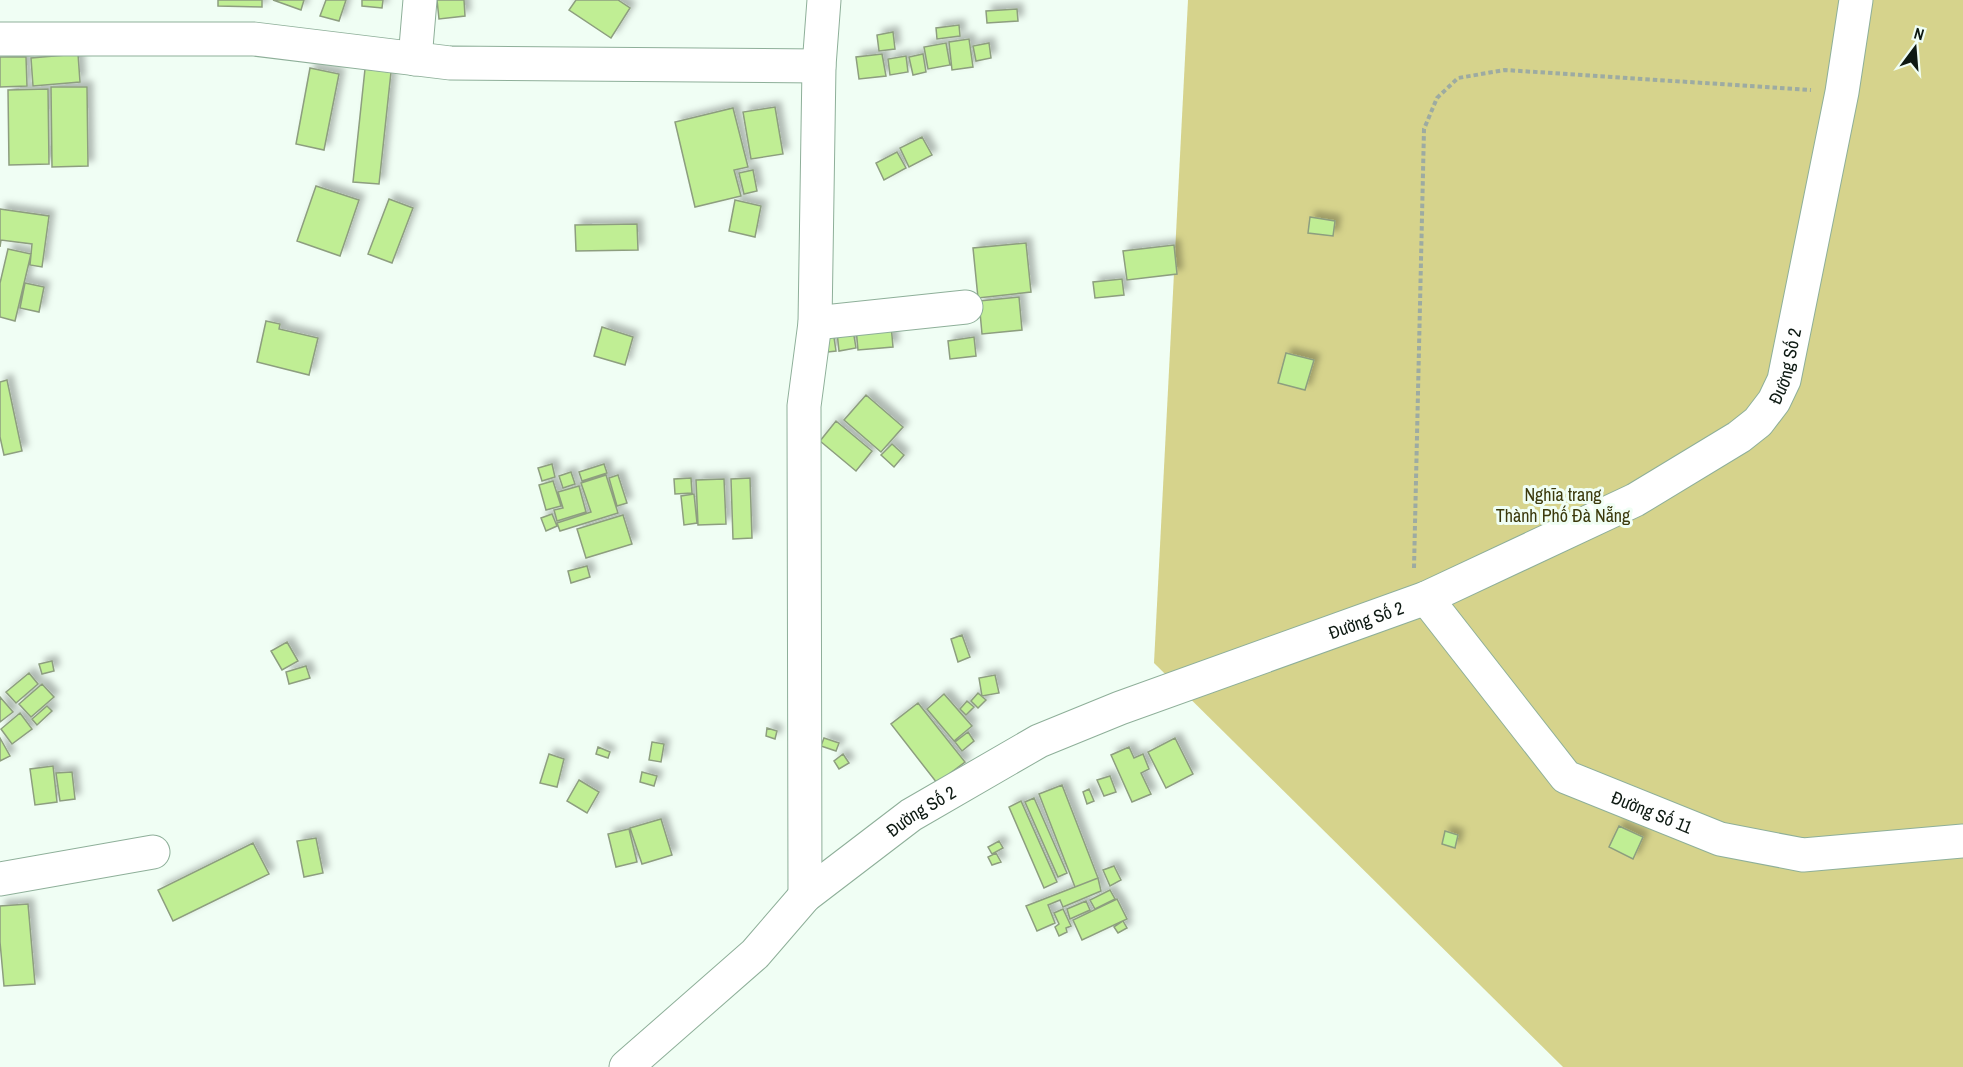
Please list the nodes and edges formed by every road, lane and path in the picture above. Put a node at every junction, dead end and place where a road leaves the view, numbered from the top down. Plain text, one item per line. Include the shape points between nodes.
1 (420, 0) edge
2 (824, 0) edge
3 (1856, 0) edge
4 (0, 39) edge
5 (416, 59) junction
6 (819, 66) junction
7 (1842, 92) junction
8 (966, 307) dead end
9 (815, 323) junction
10 (1420, 600) junction
11 (1963, 841) edge
12 (153, 852) dead end
13 (0, 879) edge
14 (805, 896) junction
15 (626, 1067) edge

1 - 5 street
2 - 6 street
3 - 7 street, Đường Số 2
4 - 5 street via 254,39
5 - 6 street via 450,63
6 - 9 street
7 - 10 street, Đường Số 2 via 1784,380 1758,422 1635,500
7 - 10 path via 1505,70 1458,78 1437,98 1424,129
8 - 9 street
9 - 14 street via 804,406
10 - 11 street, Đường Số 11 via 1566,777 1720,839 1803,855
10 - 14 street, Đường Số 2 via 1039,741 911,815
12 - 13 street
14 - 15 street, Đường Số 2 via 755,954

